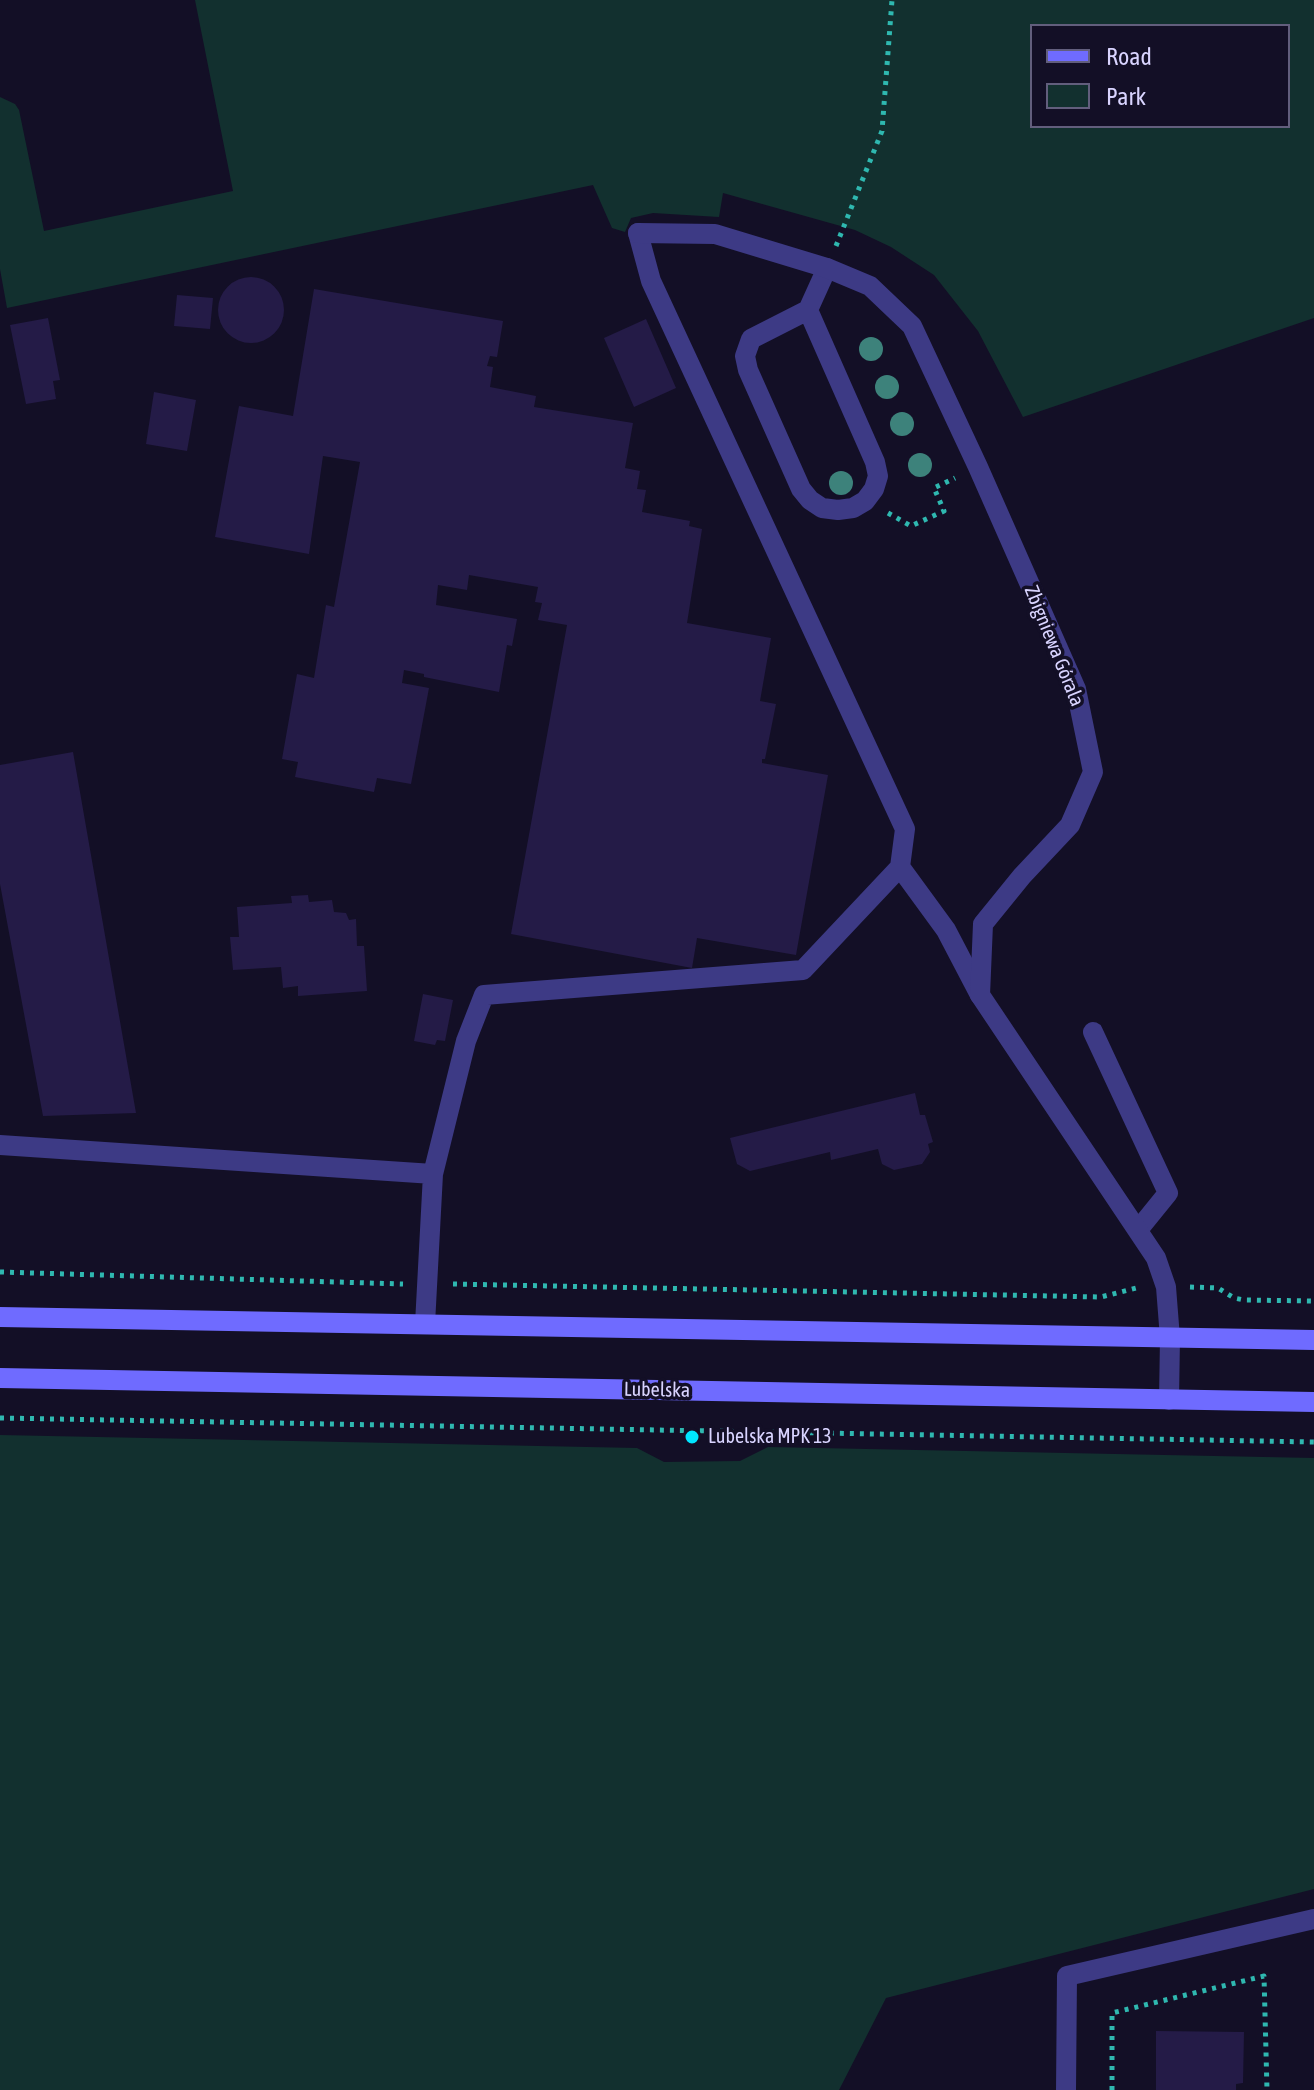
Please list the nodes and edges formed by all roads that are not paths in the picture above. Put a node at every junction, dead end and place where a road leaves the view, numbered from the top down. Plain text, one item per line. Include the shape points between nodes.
1 (827, 268) junction
2 (808, 310) junction
3 (900, 867) junction
4 (980, 995) junction
5 (1093, 1032) dead end
6 (0, 1145) edge
7 (433, 1174) junction
8 (1138, 1230) junction
9 (0, 1317) edge
10 (425, 1324) junction
11 (1170, 1338) junction
12 (1314, 1340) edge
13 (0, 1378) edge
14 (1169, 1400) junction
15 (1314, 1402) edge
16 (1314, 1919) edge
17 (1066, 2090) edge

1 - 2 street
1 - 3 street, Zbigniewa Górala via 715,234 638,233 651,281 905,829
1 - 4 street, Zbigniewa Górala via 870,286 912,326 1076,689 1093,772 1070,825 983,924
2 - 2 street via 751,339 745,356 748,370 801,489 822,508 853,508 874,489 875,462
3 - 4 street via 946,930
3 - 7 street via 803,970 484,995 466,1041
4 - 8 street
5 - 8 street via 1168,1193
6 - 7 street
7 - 10 street
8 - 11 street via 1166,1287
9 - 10 main road
10 - 11 main road
11 - 12 main road
11 - 14 street
13 - 14 main road, Lubelska
14 - 15 main road, Lubelska
16 - 17 street via 1067,1976

